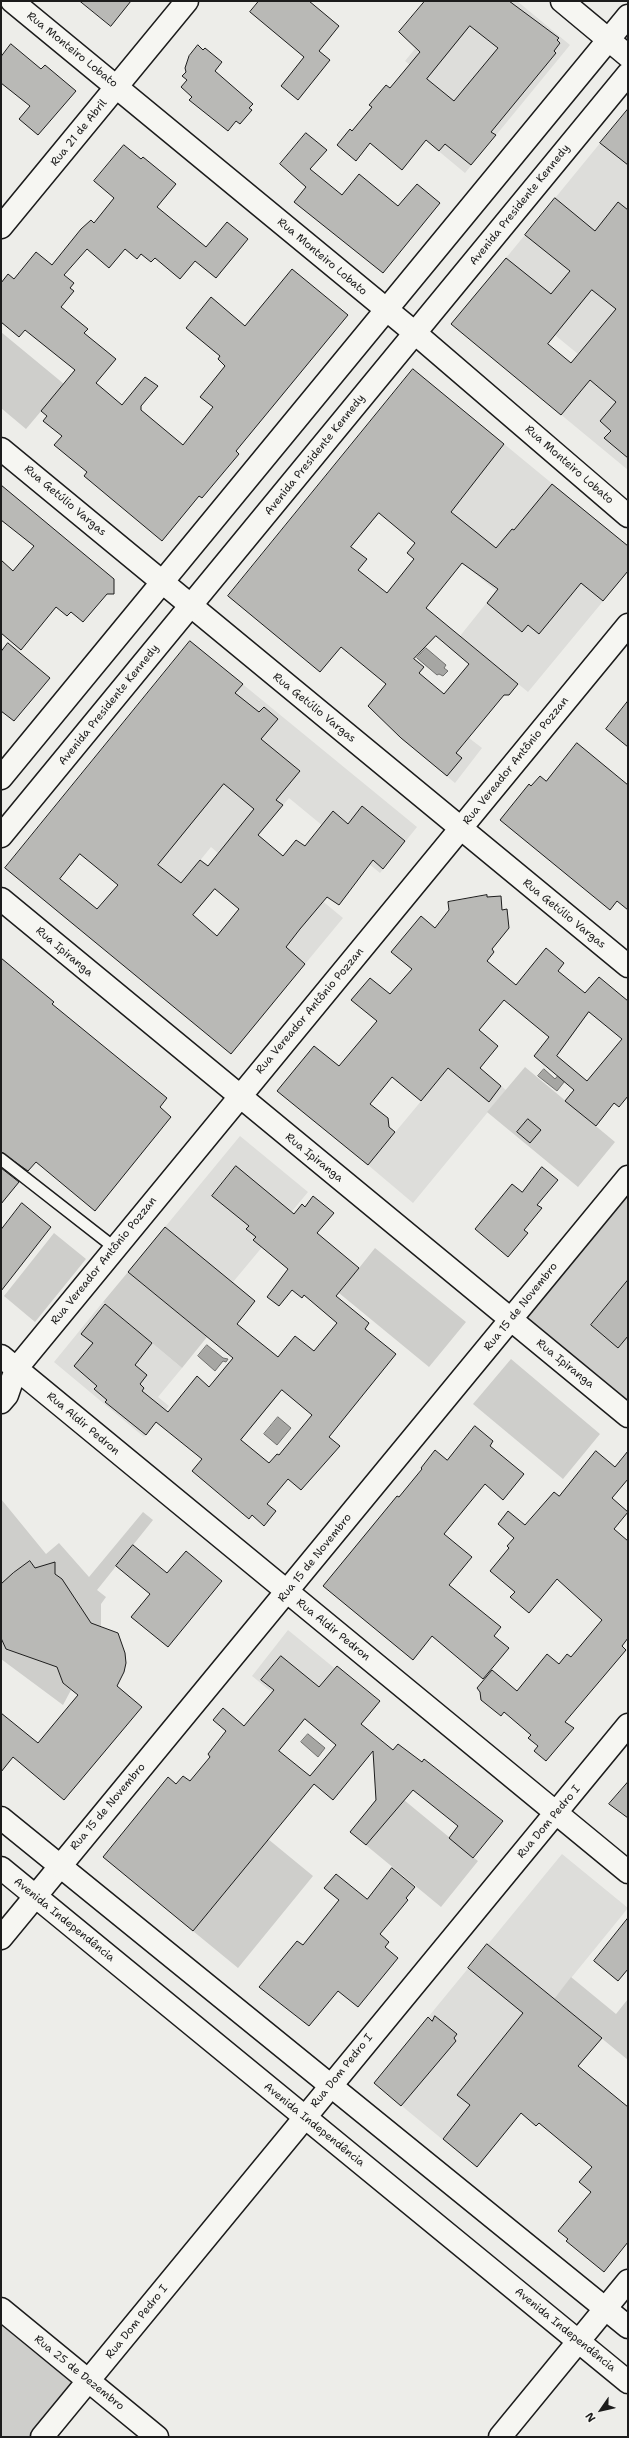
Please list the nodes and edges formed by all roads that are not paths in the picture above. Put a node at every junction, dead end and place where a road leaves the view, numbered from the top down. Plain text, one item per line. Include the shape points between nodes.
1 (12, 1) edge
2 (187, 1) edge
3 (562, 1) edge
4 (628, 16) edge
5 (609, 39) junction
6 (628, 56) edge
7 (628, 74) edge
8 (116, 87) junction
9 (1, 228) edge
10 (386, 310) junction
11 (415, 333) junction
12 (1, 449) edge
13 (628, 516) edge
14 (162, 582) junction
15 (190, 606) junction
16 (628, 625) edge
17 (1, 778) edge
18 (461, 828) junction
19 (1, 836) edge
20 (1, 899) edge
21 (628, 966) edge
22 (240, 1096) junction
23 (1, 1159) edge
24 (628, 1177) edge
25 (114, 1248) junction
26 (511, 1319) junction
27 (9, 1362) edge
28 (1, 1402) edge
29 (628, 1416) edge
30 (287, 1591) junction
31 (628, 1725) edge
32 (556, 1813) junction
33 (1, 1818) edge
34 (59, 1866) junction
35 (1, 1868) edge
36 (628, 1872) edge
37 (36, 1896) junction
38 (1, 1938) edge
39 (330, 2085) junction
40 (305, 2117) junction
41 (628, 2281) edge
42 (1, 2308) edge
43 (605, 2309) junction
44 (628, 2327) edge
45 (578, 2341) junction
46 (89, 2381) junction
47 (628, 2382) edge
48 (42, 2437) edge
49 (157, 2437) edge
50 (500, 2437) edge

1 - 8 street, Rua Monteiro Lobato
2 - 8 street, Rua 21 de Abril
3 - 5 street
4 - 5 street
5 - 6 street
5 - 10 street
7 - 11 street, Avenida Presidente Kennedy
8 - 9 street, Rua 21 de Abril
8 - 10 street, Rua Monteiro Lobato
10 - 11 street, Rua Monteiro Lobato
10 - 14 street
11 - 13 street, Rua Monteiro Lobato
11 - 15 street, Avenida Presidente Kennedy
12 - 14 street, Rua Getúlio Vargas
14 - 15 street, Rua Getúlio Vargas
14 - 17 street
15 - 18 street, Rua Getúlio Vargas
15 - 19 street, Avenida Presidente Kennedy
16 - 18 street, Rua Vereador Antônio Pozzan
18 - 21 street, Rua Getúlio Vargas
18 - 22 street, Rua Vereador Antônio Pozzan
20 - 22 street, Rua Ipiranga
22 - 25 street, Rua Vereador Antônio Pozzan
22 - 26 street, Rua Ipiranga
23 - 25 lane
24 - 26 street, Rua 15 de Novembro
25 - 27 street, Rua Vereador Antônio Pozzan
26 - 29 street, Rua Ipiranga
26 - 30 street, Rua 15 de Novembro
27 - 28 street, Rua Vereador Antônio Pozzan via 7,1395
27 - 30 street, Rua Aldir Pedron
30 - 32 street, Rua Aldir Pedron
30 - 34 street, Rua 15 de Novembro
31 - 32 street, Rua Dom Pedro I
32 - 36 street, Rua Aldir Pedron
32 - 39 street, Rua Dom Pedro I
33 - 34 street
34 - 37 street, Rua 15 de Novembro
34 - 39 street
35 - 37 street, Avenida Independência
37 - 38 street, Rua 15 de Novembro
37 - 40 street, Avenida Independência
39 - 40 street, Rua Dom Pedro I
39 - 43 street
40 - 45 street, Avenida Independência
40 - 46 street, Rua Dom Pedro I
41 - 43 street
42 - 46 street, Rua 25 de Dezembro
43 - 44 street
43 - 45 street
45 - 47 street, Avenida Independência
45 - 50 street
46 - 48 street, Rua Dom Pedro I
46 - 49 street, Rua 25 de Dezembro

